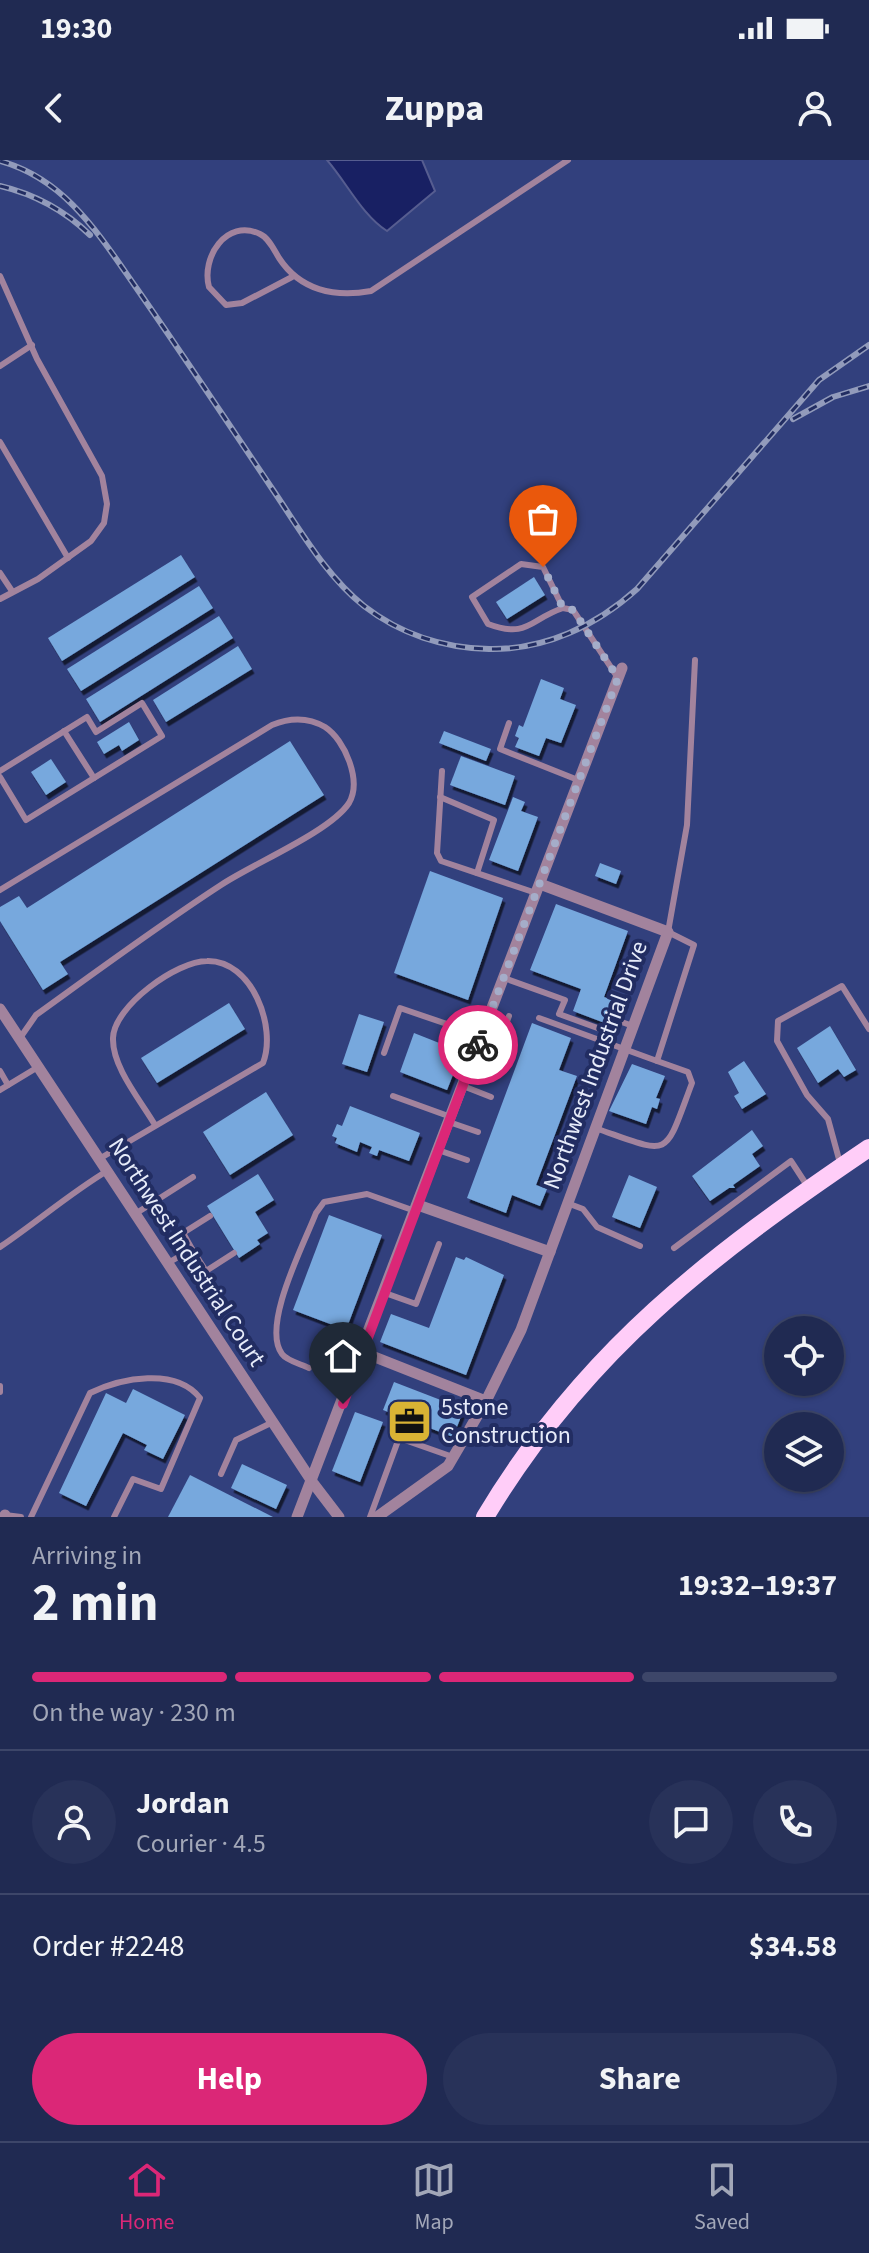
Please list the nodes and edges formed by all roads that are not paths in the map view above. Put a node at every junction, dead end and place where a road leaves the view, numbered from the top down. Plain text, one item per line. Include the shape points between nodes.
1 (568, 160) edge
2 (0, 276) edge
3 (292, 277) junction
4 (32, 345) junction
5 (0, 366) edge
6 (0, 442) edge
7 (68, 558) junction
8 (0, 573) edge
9 (12, 591) junction
10 (0, 599) edge
11 (563, 608) junction
12 (695, 660) dead end
13 (620, 673) joint
14 (509, 723) dead end
15 (64, 731) junction
16 (0, 771) edge
17 (442, 771) dead end
18 (0, 777) edge
19 (94, 778) junction
20 (579, 780) junction
21 (440, 797) junction
22 (477, 873) junction
23 (538, 888) junction
24 (0, 890) edge
25 (668, 932) junction
26 (504, 978) junction
27 (0, 1009) edge
28 (509, 1016) dead end
29 (539, 1018) dead end
30 (633, 1026) junction
31 (869, 1029) edge
32 (482, 1036) junction
33 (20, 1038) junction
34 (623, 1051) junction
35 (384, 1053) dead end
36 (474, 1056) junction
37 (657, 1061) junction
38 (38, 1067) junction
39 (0, 1071) edge
40 (8, 1085) junction
41 (463, 1086) junction
42 (0, 1090) edge
43 (393, 1096) dead end
44 (491, 1097) dead end
45 (450, 1119) junction
46 (155, 1125) junction
47 (595, 1128) junction
48 (478, 1132) dead end
49 (869, 1148) edge
50 (438, 1150) junction
51 (99, 1159) junction
52 (467, 1160) dead end
53 (841, 1167) junction
54 (107, 1171) junction
55 (193, 1177) dead end
56 (809, 1188) junction
57 (567, 1203) junction
58 (416, 1208) junction
59 (135, 1214) junction
60 (210, 1216) dead end
61 (439, 1244) dead end
62 (640, 1246) dead end
63 (0, 1247) edge
64 (674, 1248) dead end
65 (192, 1249) junction
66 (550, 1252) junction
67 (234, 1253) dead end
68 (168, 1263) junction
69 (385, 1293) junction
70 (362, 1352) junction
71 (309, 1368) dead end
72 (0, 1386) edge
73 (0, 1392) edge
74 (486, 1401) junction
75 (273, 1422) junction
76 (453, 1457) junction
77 (221, 1474) dead end
78 (313, 1483) junction
79 (4, 1516) edge
80 (21, 1517) edge
81 (31, 1517) edge
82 (114, 1517) edge
83 (297, 1517) edge
84 (339, 1517) edge
85 (370, 1517) edge
86 (377, 1517) edge
87 (485, 1517) edge

1 - 3 lane via 371,291 319,290
2 - 4 lane
3 - 3 lane via 242,303 226,305 209,287 207,263 212,249 235,232 259,233
4 - 5 lane
4 - 7 lane via 102,476 107,504 104,523 91,541
6 - 7 lane
7 - 9 lane
8 - 9 lane
9 - 10 lane
11 - 11 lane via 529,627 510,630 488,624 472,597 530,563 543,567
11 - 13 lane via 573,610
12 - 25 lane via 687,825
13 - 20 street
14 - 20 lane via 500,749
15 - 16 lane
15 - 19 lane
15 - 19 lane via 87,717 96,732 142,703 162,736
17 - 21 lane
18 - 19 lane via 26,820
20 - 23 street
21 - 22 lane via 437,853 441,861
21 - 22 lane via 494,820
22 - 23 lane
23 - 25 street, Northwest Industrial Drive
23 - 26 street
24 - 33 lane via 272,725 308,720 342,744 353,784 350,801 335,817 197,901 36,1015
25 - 30 street, Northwest Industrial Drive
25 - 37 lane via 694,945
26 - 30 lane via 565,1000 559,1014 611,1033 616,1020
26 - 32 street
27 - 33 street, Northwest Industrial Court
28 - 36 lane via 492,1062
29 - 34 lane
30 - 34 street, Northwest Industrial Drive
31 - 53 lane via 842,986 778,1021 777,1041 807,1095 828,1119
32 - 35 lane via 400,1008
32 - 36 street
33 - 38 street, Northwest Industrial Court
34 - 37 lane
34 - 47 street, Northwest Industrial Drive
36 - 41 street
37 - 47 lane via 688,1072 693,1080 669,1142 652,1148
38 - 40 lane
38 - 51 street, Northwest Industrial Court
39 - 40 lane
40 - 42 lane
41 - 44 lane
41 - 45 street
43 - 45 lane
45 - 48 lane
45 - 50 street
46 - 46 lane via 263,1063 270,1046 264,1007 233,969 209,960 193,963 138,996 116,1022 112,1039 117,1058
46 - 51 lane
47 - 57 street, Northwest Industrial Drive
49 - 53 main road
50 - 52 lane
50 - 58 street
51 - 54 street, Northwest Industrial Court
53 - 56 main road
54 - 59 street, Northwest Industrial Court
54 - 63 lane
55 - 59 lane
56 - 64 lane via 791,1161
56 - 87 main road via 719,1253 623,1339 548,1426
57 - 62 lane via 583,1209 597,1227
57 - 66 street, Northwest Industrial Drive
58 - 66 street
58 - 69 street
58 - 71 lane via 367,1194 324,1202 316,1213 275,1321 276,1344 284,1357
59 - 68 street, Northwest Industrial Court
60 - 65 lane via 183,1233
61 - 69 lane via 416,1304
65 - 67 lane via 206,1271
65 - 68 lane
66 - 74 street, Northwest Industrial Drive via 521,1330
68 - 75 street, Northwest Industrial Court
69 - 70 street
70 - 74 street
70 - 78 street
72 - 73 lane
74 - 76 street, Northwest Industrial Drive
75 - 77 lane via 236,1440
75 - 78 street, Northwest Industrial Court
76 - 85 lane via 399,1438
76 - 86 street, Northwest Industrial Drive
78 - 83 street
78 - 84 street, Northwest Industrial Court
79 - 80 lane
81 - 82 lane via 90,1393 161,1377 180,1382 200,1398 161,1489 133,1479

